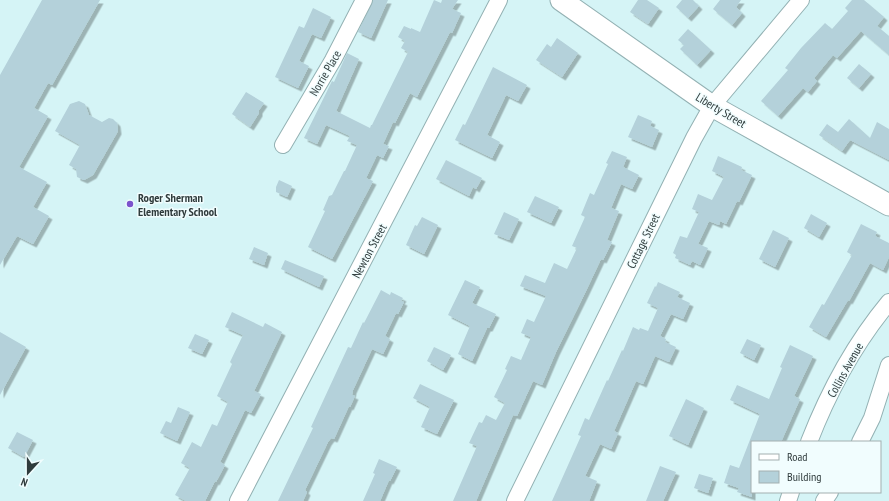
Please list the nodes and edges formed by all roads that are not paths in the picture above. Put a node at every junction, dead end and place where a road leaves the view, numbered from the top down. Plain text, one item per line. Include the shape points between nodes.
1 (364, 0) edge
2 (499, 0) edge
3 (561, 0) edge
4 (801, 0) edge
5 (712, 106) junction
6 (283, 146) dead end
7 (889, 205) edge
8 (889, 302) edge
9 (889, 365) edge
10 (809, 441) edge
11 (860, 441) edge
12 (238, 501) edge
13 (515, 501) edge

1 - 6 street, Norrie Place via 333,60
2 - 12 street, Newton Street
3 - 5 main road, Liberty Street
4 - 5 street, Cottage Street
5 - 7 main road, Liberty Street
5 - 13 street, Cottage Street
8 - 10 street, Collins Avenue via 848,362
9 - 11 street via 872,418

